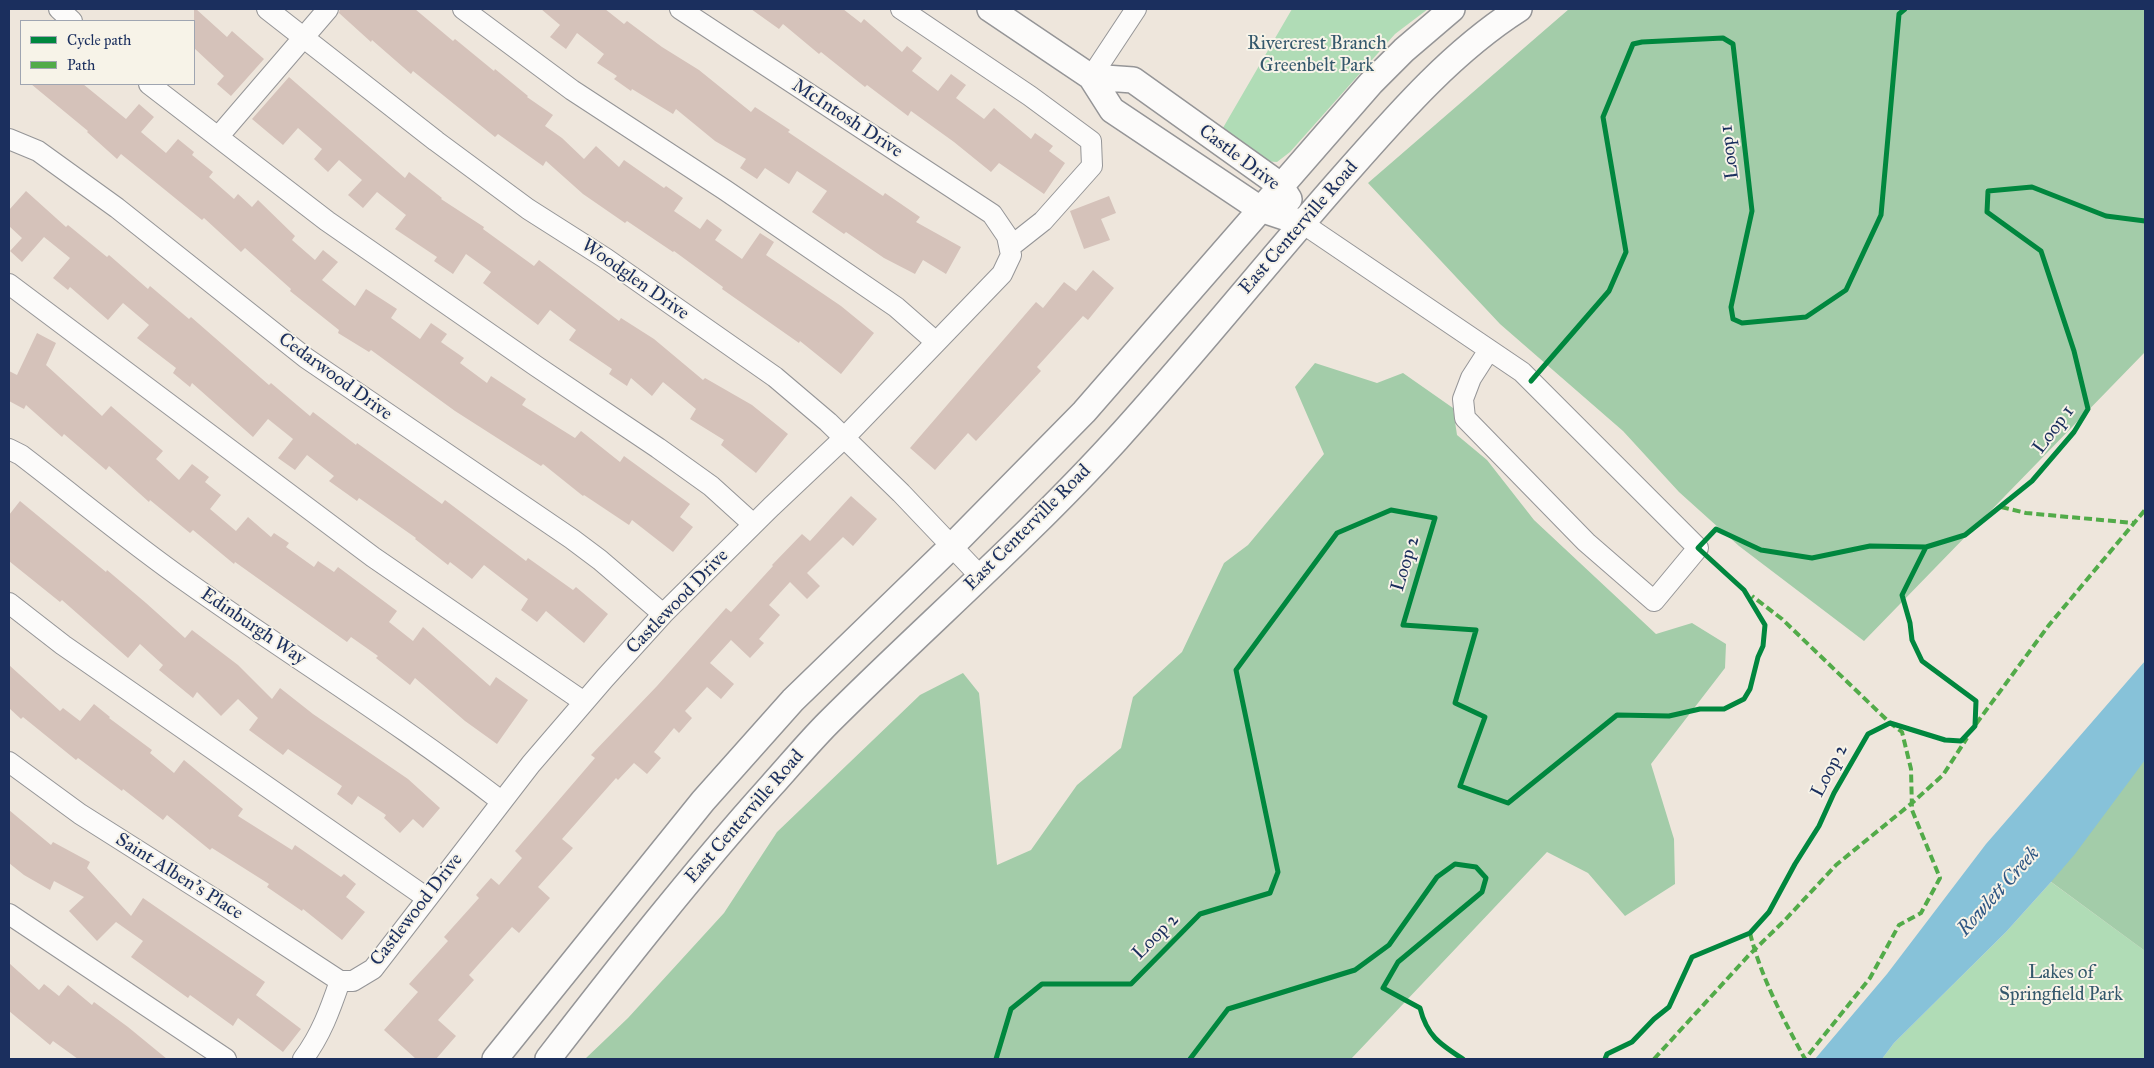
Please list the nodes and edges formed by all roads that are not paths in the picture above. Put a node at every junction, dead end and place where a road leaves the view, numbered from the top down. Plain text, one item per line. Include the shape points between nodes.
1 (60, 9) edge
2 (267, 9) edge
3 (328, 9) edge
4 (463, 9) edge
5 (680, 9) edge
6 (901, 9) edge
7 (990, 9) edge
8 (1136, 9) edge
9 (1452, 9) edge
10 (1519, 9) edge
11 (71, 20) edge
12 (303, 37) junction
13 (1091, 77) junction
14 (150, 85) edge
15 (218, 137) junction
16 (9, 139) edge
17 (1280, 185) junction
18 (1260, 209) junction
19 (1302, 223) junction
20 (1008, 241) junction
21 (9, 284) edge
22 (936, 342) junction
23 (1489, 350) junction
24 (844, 438) junction
25 (9, 450) edge
26 (753, 524) junction
27 (952, 546) junction
28 (980, 576) junction
29 (9, 603) edge
30 (664, 614) junction
31 (584, 702) junction
32 (9, 762) edge
33 (501, 801) junction
34 (427, 898) junction
35 (9, 914) edge
36 (346, 981) junction
37 (226, 1059) edge
38 (303, 1059) edge
39 (495, 1059) edge
40 (548, 1059) edge

1 - 11 street
2 - 12 street, Woodglen Drive
3 - 12 street
4 - 22 street via 572,90 896,307
5 - 20 street, McIntosh Drive via 992,214
6 - 20 street via 1091,141 1092,166 1043,221
7 - 13 main road, Castle Drive
8 - 13 street
9 - 17 main road via 1371,83
10 - 19 main road, East Centerville Road via 1483,34 1448,65
12 - 15 street
12 - 24 street, Woodglen Drive via 528,209 605,258 775,377
13 - 17 main road, Castle Drive via 1133,80
13 - 18 main road, Castle Drive via 1112,110
14 - 15 street
15 - 26 street via 328,221 658,448 710,486
16 - 30 street, Cedarwood Drive via 38,151 117,208 306,358 572,539
17 - 18 main road
17 - 19 main road, Castle Drive
18 - 19 main road, Castle Drive
18 - 27 main road via 1084,412
19 - 23 street
19 - 28 main road, East Centerville Road via 1113,442
20 - 22 street, Castlewood Drive via 1011,255 1002,274
21 - 31 street via 373,557
22 - 24 street, Castlewood Drive
23 - 23 street via 1471,378 1463,399 1465,418 1586,542 1654,601 1698,548 1522,372
24 - 26 street, Castlewood Drive
24 - 27 street, Woodglen Drive
25 - 33 street, Edinburgh Way via 21,455 186,582 353,694
26 - 30 street, Castlewood Drive
27 - 28 street, Woodglen Drive
27 - 39 main road via 793,700 702,801
28 - 40 main road, East Centerville Road via 827,724 734,827
29 - 34 street via 63,646
30 - 31 street, Castlewood Drive
31 - 33 street, Castlewood Drive
32 - 36 street, Saint Alben's Place via 80,814
33 - 34 street, Castlewood Drive
34 - 36 street, Castlewood Drive via 373,969
35 - 37 street
36 - 38 street via 315,1044

